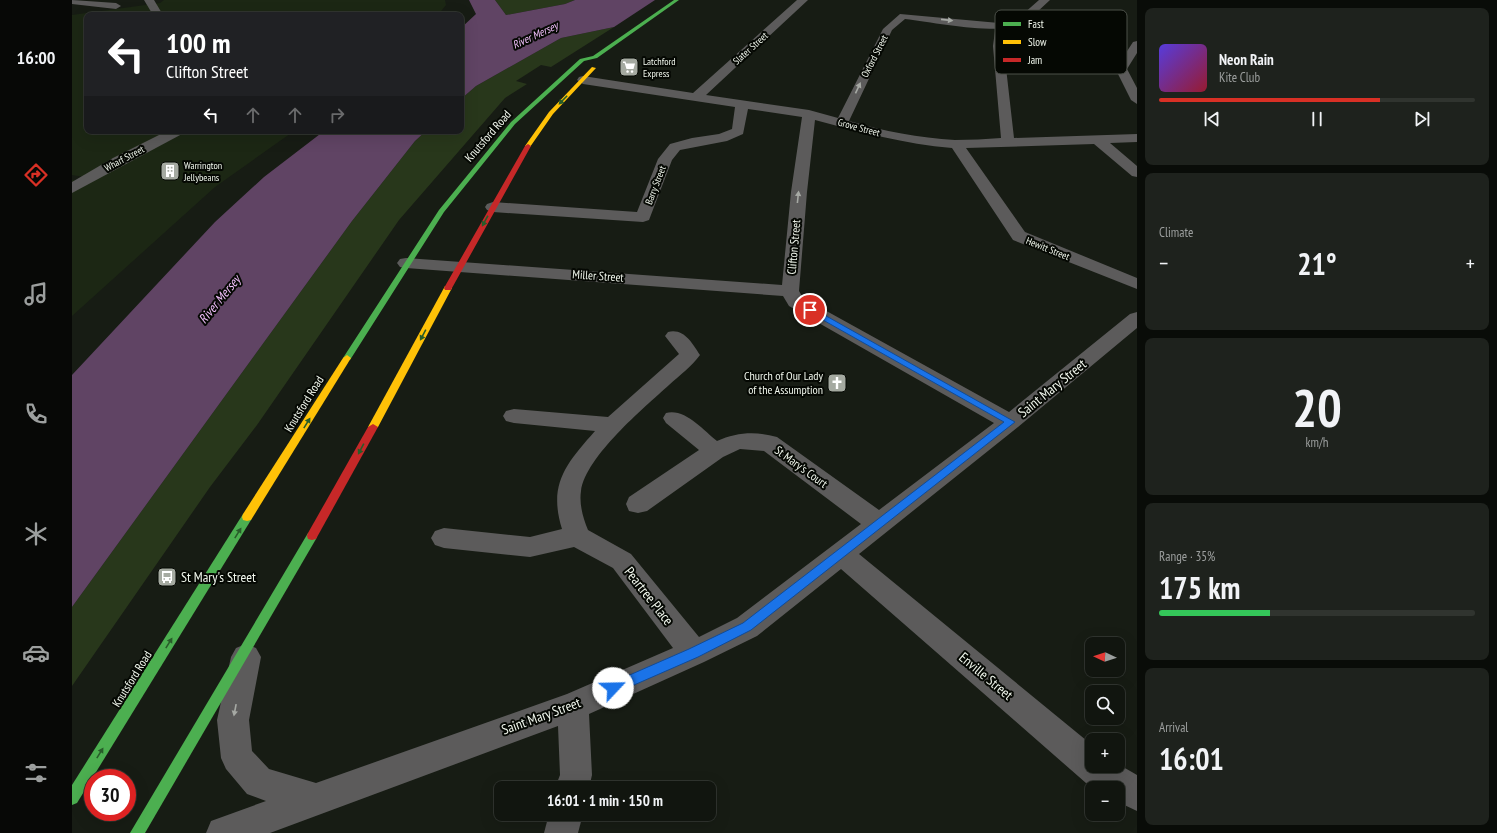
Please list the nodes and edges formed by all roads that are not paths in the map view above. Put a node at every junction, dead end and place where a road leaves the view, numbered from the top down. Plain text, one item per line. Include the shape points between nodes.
1 (149, 0) edge
2 (677, 0) edge
3 (803, 0) edge
4 (1045, 0) edge
5 (72, 1) edge
6 (116, 6) dead end
7 (1034, 10) edge
8 (156, 12) edge
9 (995, 26) edge
10 (1137, 44) edge
11 (595, 57) junction
12 (1127, 60) edge
13 (1001, 74) edge
14 (1124, 74) edge
15 (583, 80) junction
16 (696, 97) junction
17 (1137, 100) edge
18 (742, 104) junction
19 (809, 114) junction
20 (842, 123) junction
21 (171, 134) edge
22 (1137, 138) edge
23 (1098, 140) junction
24 (1008, 143) junction
25 (956, 144) junction
26 (1137, 173) edge
27 (72, 188) edge
28 (493, 207) junction
29 (406, 263) junction
30 (459, 267) junction
31 (1137, 284) edge
32 (790, 292) junction
33 (1137, 318) edge
34 (675, 336) dead end
35 (514, 416) dead end
36 (674, 418) dead end
37 (1010, 422) junction
38 (613, 425) junction
39 (715, 451) junction
40 (638, 504) dead end
41 (878, 523) junction
42 (577, 536) junction
43 (444, 538) dead end
44 (840, 553) junction
45 (248, 644) junction
46 (694, 653) junction
47 (573, 706) junction
48 (574, 781) edge
49 (1137, 794) edge
50 (72, 798) edge
51 (314, 799) junction
52 (564, 821) edge
53 (137, 833) edge
54 (223, 833) edge
55 (561, 833) edge

1 - 8 street
2 - 11 highway, Knutsford Road
3 - 16 street, Slater Street
4 - 7 street, Oxford Street
5 - 6 street
20 -> 9 street, Oxford Street via 888,29 903,16
10 - 12 street
11 - 15 highway via 600,62
11 - 29 highway, Knutsford Road via 582,60 512,123 441,212
13 - 24 street
14 - 17 street
15 - 16 street, Grove Street
15 -> 28 highway via 546,119
16 - 18 street, Grove Street
18 - 19 street, Grove Street
18 - 28 street, Barry Street via 738,131 722,138 674,147 665,159 643,217
19 - 20 street, Grove Street
32 -> 19 street, Clifton Street
20 - 25 street, Grove Street via 877,133
21 - 27 street, Wharf Street
22 - 23 street, Grove Street
23 - 24 street, Grove Street
23 - 26 street
24 - 25 street, Grove Street
25 - 31 street, Hewitt Street via 1019,236
28 -> 30 highway
29 - 30 street, Miller Street
50 -> 29 highway, Knutsford Road
30 - 32 street, Miller Street via 750,286
30 -> 45 highway via 338,493
32 - 37 street, Clifton Street via 796,302
33 - 37 street, Saint Mary Street
34 - 38 street via 690,355
35 - 38 street
36 - 39 street
37 - 41 street, Saint Mary Street
38 - 42 street via 582,460 569,489 569,512
39 - 40 street, St Mary's Court
39 - 41 street, St Mary's Court via 738,441 769,443
41 - 44 street, Saint Mary Street
42 - 43 street via 530,547
42 - 46 street, Peartree Place via 622,561
44 - 46 street, Saint Mary Street via 747,627
44 - 49 street, Enville Street via 1098,771
45 -> 51 street via 233,720 237,758 259,782
45 - 53 highway
46 - 47 street, Saint Mary Street
47 - 48 street
47 - 51 street, Saint Mary Street
51 - 54 street, Saint Mary Street
52 - 55 street

